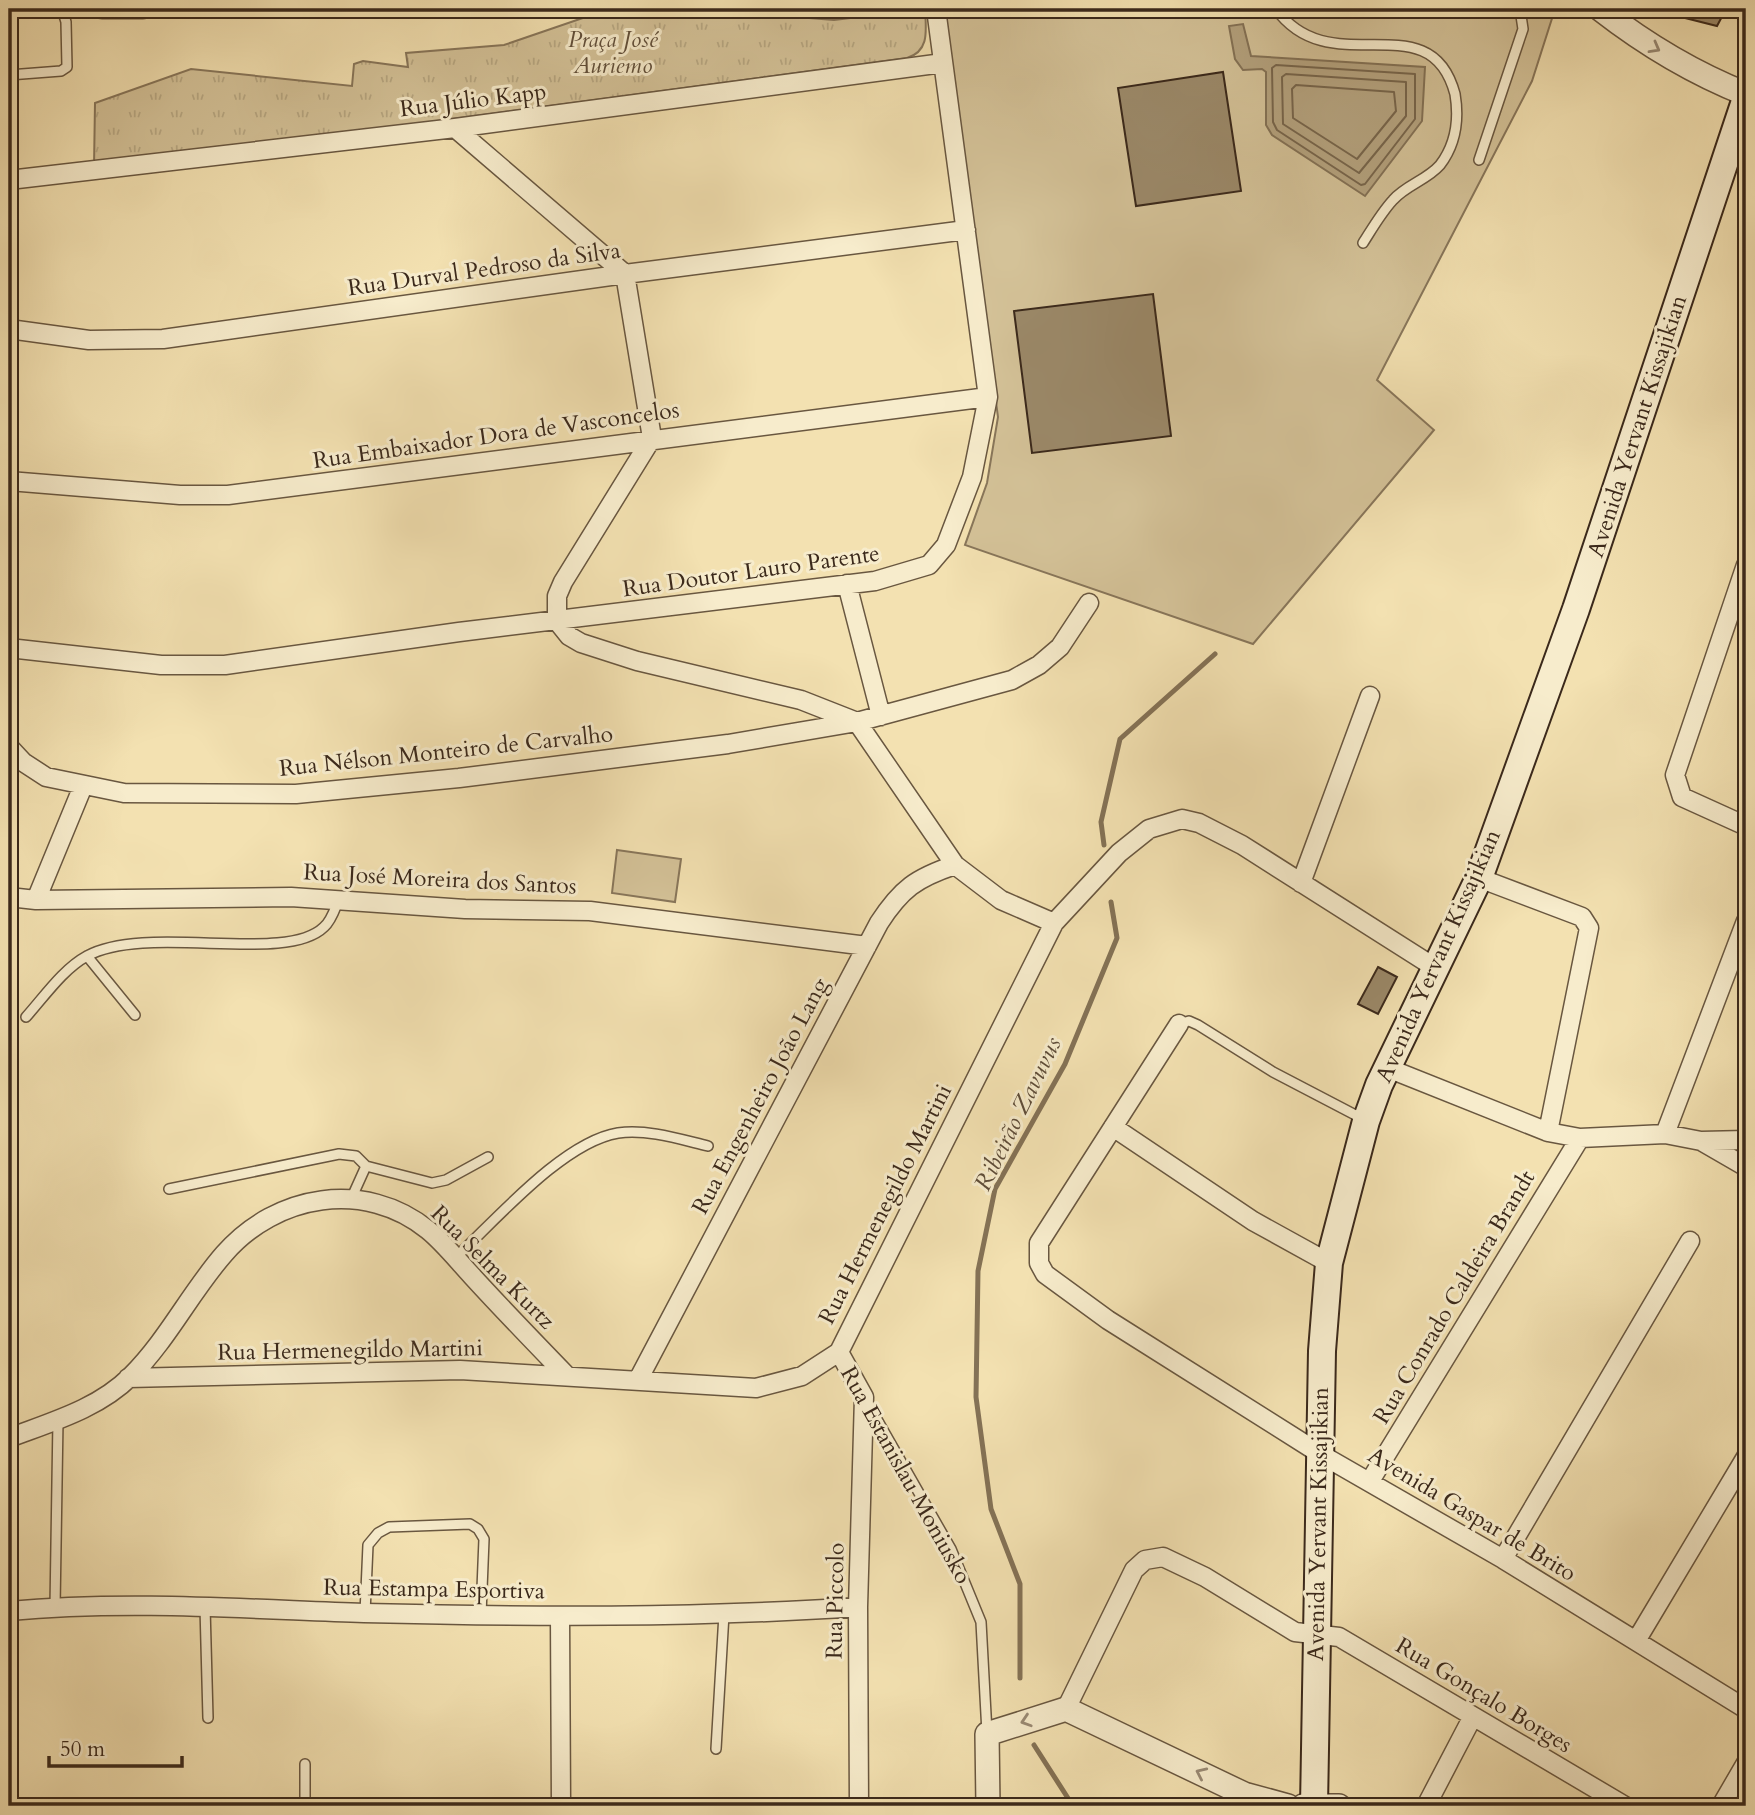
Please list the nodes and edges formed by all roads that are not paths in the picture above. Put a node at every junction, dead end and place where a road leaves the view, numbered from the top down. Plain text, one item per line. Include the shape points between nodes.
1 (62, 9) edge
2 (102, 9) edge
3 (143, 9) edge
4 (936, 9) edge
5 (1276, 9) edge
6 (1520, 9) edge
7 (1600, 9) edge
8 (1343, 32) dead end
9 (1438, 46) dead end
10 (943, 62) junction
11 (9, 75) edge
12 (1746, 96) edge
13 (455, 128) junction
14 (1479, 160) dead end
15 (9, 180) edge
16 (966, 230) junction
17 (1363, 243) dead end
18 (625, 274) junction
19 (9, 329) edge
20 (988, 397) junction
21 (652, 438) junction
22 (9, 481) edge
23 (1746, 565) edge
24 (846, 584) junction
25 (1089, 603) dead end
26 (556, 621) junction
27 (9, 648) edge
28 (1370, 696) dead end
29 (881, 716) junction
30 (857, 722) junction
31 (9, 747) edge
32 (83, 786) junction
33 (1746, 826) edge
34 (955, 865) junction
35 (1479, 878) junction
36 (1301, 883) junction
37 (9, 897) edge
38 (339, 899) junction
39 (36, 900) junction
40 (1746, 921) edge
41 (1054, 923) junction
42 (867, 946) junction
43 (87, 956) junction
44 (1434, 967) junction
45 (135, 1015) dead end
46 (26, 1017) dead end
47 (1179, 1024) joint
48 (1385, 1067) junction
49 (1366, 1121) junction
50 (1113, 1127) junction
51 (1548, 1132) junction
52 (1665, 1134) junction
53 (1580, 1138) junction
54 (1746, 1140) edge
55 (1701, 1141) junction
56 (708, 1146) dead end
57 (488, 1157) dead end
58 (366, 1166) junction
59 (1746, 1167) edge
60 (169, 1189) dead end
61 (352, 1197) junction
62 (1690, 1241) dead end
63 (455, 1258) junction
64 (1329, 1263) junction
65 (839, 1352) junction
66 (567, 1376) junction
67 (128, 1378) junction
68 (638, 1380) junction
69 (864, 1397) junction
70 (58, 1420) junction
71 (9, 1438) edge
72 (1322, 1455) junction
73 (1746, 1457) edge
74 (1370, 1481) junction
75 (1503, 1559) junction
76 (55, 1606) junction
77 (205, 1606) junction
78 (858, 1607) junction
79 (9, 1611) edge
80 (365, 1613) junction
81 (481, 1614) junction
82 (724, 1614) junction
83 (560, 1616) junction
84 (1315, 1634) junction
85 (1636, 1641) junction
86 (1066, 1709) junction
87 (1746, 1709) edge
88 (208, 1718) dead end
89 (1472, 1718) junction
90 (987, 1734) junction
91 (716, 1749) dead end
92 (1746, 1763) edge
93 (306, 1764) dead end
94 (305, 1806) edge
95 (561, 1806) edge
96 (859, 1806) edge
97 (988, 1806) edge
98 (1288, 1806) edge
99 (1303, 1806) edge
100 (1314, 1806) edge
101 (1339, 1806) edge
102 (1426, 1806) edge
103 (1625, 1806) edge
104 (1721, 1806) edge

1 - 11 lane via 67,67
2 - 3 street
4 - 10 street, Rua Doutor Lauro Parente
5 - 8 lane via 1293,28 1314,35
6 - 14 lane via 1523,29
7 -> 12 street via 1637,38
9 - 17 lane via 1453,85 1458,116 1454,135 1440,164 1394,199
10 - 13 street, Rua Júlio Kapp
10 - 16 street, Rua Doutor Lauro Parente
12 - 35 main road, Avenida Yervant Kissajikian via 1576,609
13 - 15 street, Rua Júlio Kapp
13 - 18 street
16 - 18 street, Rua Durval Pedroso da Silva
16 - 20 street, Rua Doutor Lauro Parente
18 - 19 street, Rua Durval Pedroso da Silva via 163,339 89,340
18 - 21 street
20 - 21 street, Rua Embaixador Dora de Vasconcelos
20 - 24 street, Rua Doutor Lauro Parente via 972,477 939,555 929,565 907,573
21 - 22 street, Rua Embaixador Dora de Vasconcelos via 228,495
21 - 26 street via 568,572 557,596
23 - 33 street via 1675,775 1682,797
24 - 26 street, Rua Doutor Lauro Parente
24 - 29 street
25 - 29 street, Rua Nélson Monteiro de Carvalho via 1060,647 1012,680
26 - 27 street, Rua Doutor Lauro Parente via 225,665 161,665
26 - 30 street via 581,643 802,700
28 - 36 street
29 - 30 street, Rua Nélson Monteiro de Carvalho
30 - 32 street, Rua Nélson Monteiro de Carvalho via 728,744 296,794 124,793
30 - 34 street
31 - 32 street, Rua Nélson Monteiro de Carvalho via 46,777
32 - 39 street
34 - 41 street via 1001,900
34 - 42 street, Rua Engenheiro João Lang via 911,883 895,898
35 - 44 main road, Avenida Yervant Kissajikian
35 - 51 street via 1582,917 1589,928
36 - 41 street, Rua Hermenegildo Martini via 1242,845 1182,819 1149,829 1119,853
36 - 44 street, Rua Hermenegildo Martini
37 - 39 street, Rua José Moreira dos Santos
38 - 39 street, Rua José Moreira dos Santos
38 - 42 street, Rua José Moreira dos Santos via 465,909 590,911
38 - 43 lane via 325,927 291,943 148,941
40 - 52 street
41 - 65 street, Rua Hermenegildo Martini
42 - 68 street, Rua Engenheiro João Lang
43 - 45 lane
43 - 46 lane
44 - 48 main road, Avenida Yervant Kissajikian
47 - 49 lane via 1189,1021 1198,1025 1273,1072
47 - 50 street
48 - 49 main road, Avenida Yervant Kissajikian
48 - 51 street
49 - 64 main road, Avenida Yervant Kissajikian
50 - 64 street via 1253,1221
50 - 72 street, Avenida Gaspar de Brito via 1044,1234 1039,1263 1056,1283 1108,1320
51 - 53 street
52 - 53 street
52 - 55 street
53 - 74 street, Rua Conrado Caldeira Brandt
54 - 55 street
55 - 59 street
56 - 63 lane via 660,1135 621,1133 583,1144
57 - 58 lane via 432,1183
58 - 60 lane via 356,1156 339,1154
58 - 61 lane
61 - 63 street, Rua Selma Kurtz via 397,1210 429,1231
61 - 67 street, Rua Selma Kurtz via 291,1209 244,1233 223,1255 161,1343
62 - 75 street
63 - 66 street, Rua Selma Kurtz
64 - 72 main road, Avenida Yervant Kissajikian via 1322,1351
65 - 68 street, Rua Hermenegildo Martini via 802,1377 755,1388
65 - 69 street, Rua Estanislau Moniusko
66 - 67 street, Rua Hermenegildo Martini via 460,1370
66 - 68 street, Rua Hermenegildo Martini
67 - 70 street, Rua Selma Kurtz via 82,1410
69 - 78 street, Rua Piccolo
69 - 90 lane, Rua Estanislau Moniusko via 951,1549 972,1598 984,1637
70 - 71 street, Rua Selma Kurtz
70 - 76 lane
72 - 74 street, Avenida Gaspar de Brito
72 - 84 main road, Avenida Yervant Kissajikian
73 - 85 street
74 - 75 street, Avenida Gaspar de Brito
75 - 85 street, Avenida Gaspar de Brito
76 - 77 street, Rua Estampa Esportiva
76 - 79 street, Rua Estampa Esportiva
77 - 80 street, Rua Estampa Esportiva
77 - 88 lane
78 - 82 street, Rua Estampa Esportiva
78 - 96 street, Rua Piccolo
80 - 81 street, Rua Estampa Esportiva
80 - 81 lane via 368,1545 378,1532 389,1527 470,1524 484,1539
81 - 83 street, Rua Estampa Esportiva
82 - 83 street, Rua Estampa Esportiva
82 - 91 lane
83 - 95 street
84 - 86 street, Rua Gonçalo Borges via 1294,1632 1176,1561 1153,1557 1134,1570
84 - 89 street, Rua Gonçalo Borges via 1339,1637
84 - 100 main road, Avenida Yervant Kissajikian
85 - 87 street, Avenida Gaspar de Brito
86 -> 90 street
98 -> 86 street via 1244,1794
89 - 102 street
89 - 103 street, Rua Gonçalo Borges
90 - 97 street, Rua Estanislau Moniusko
92 - 104 street
93 - 94 lane
99 - 100 street
100 - 101 street

